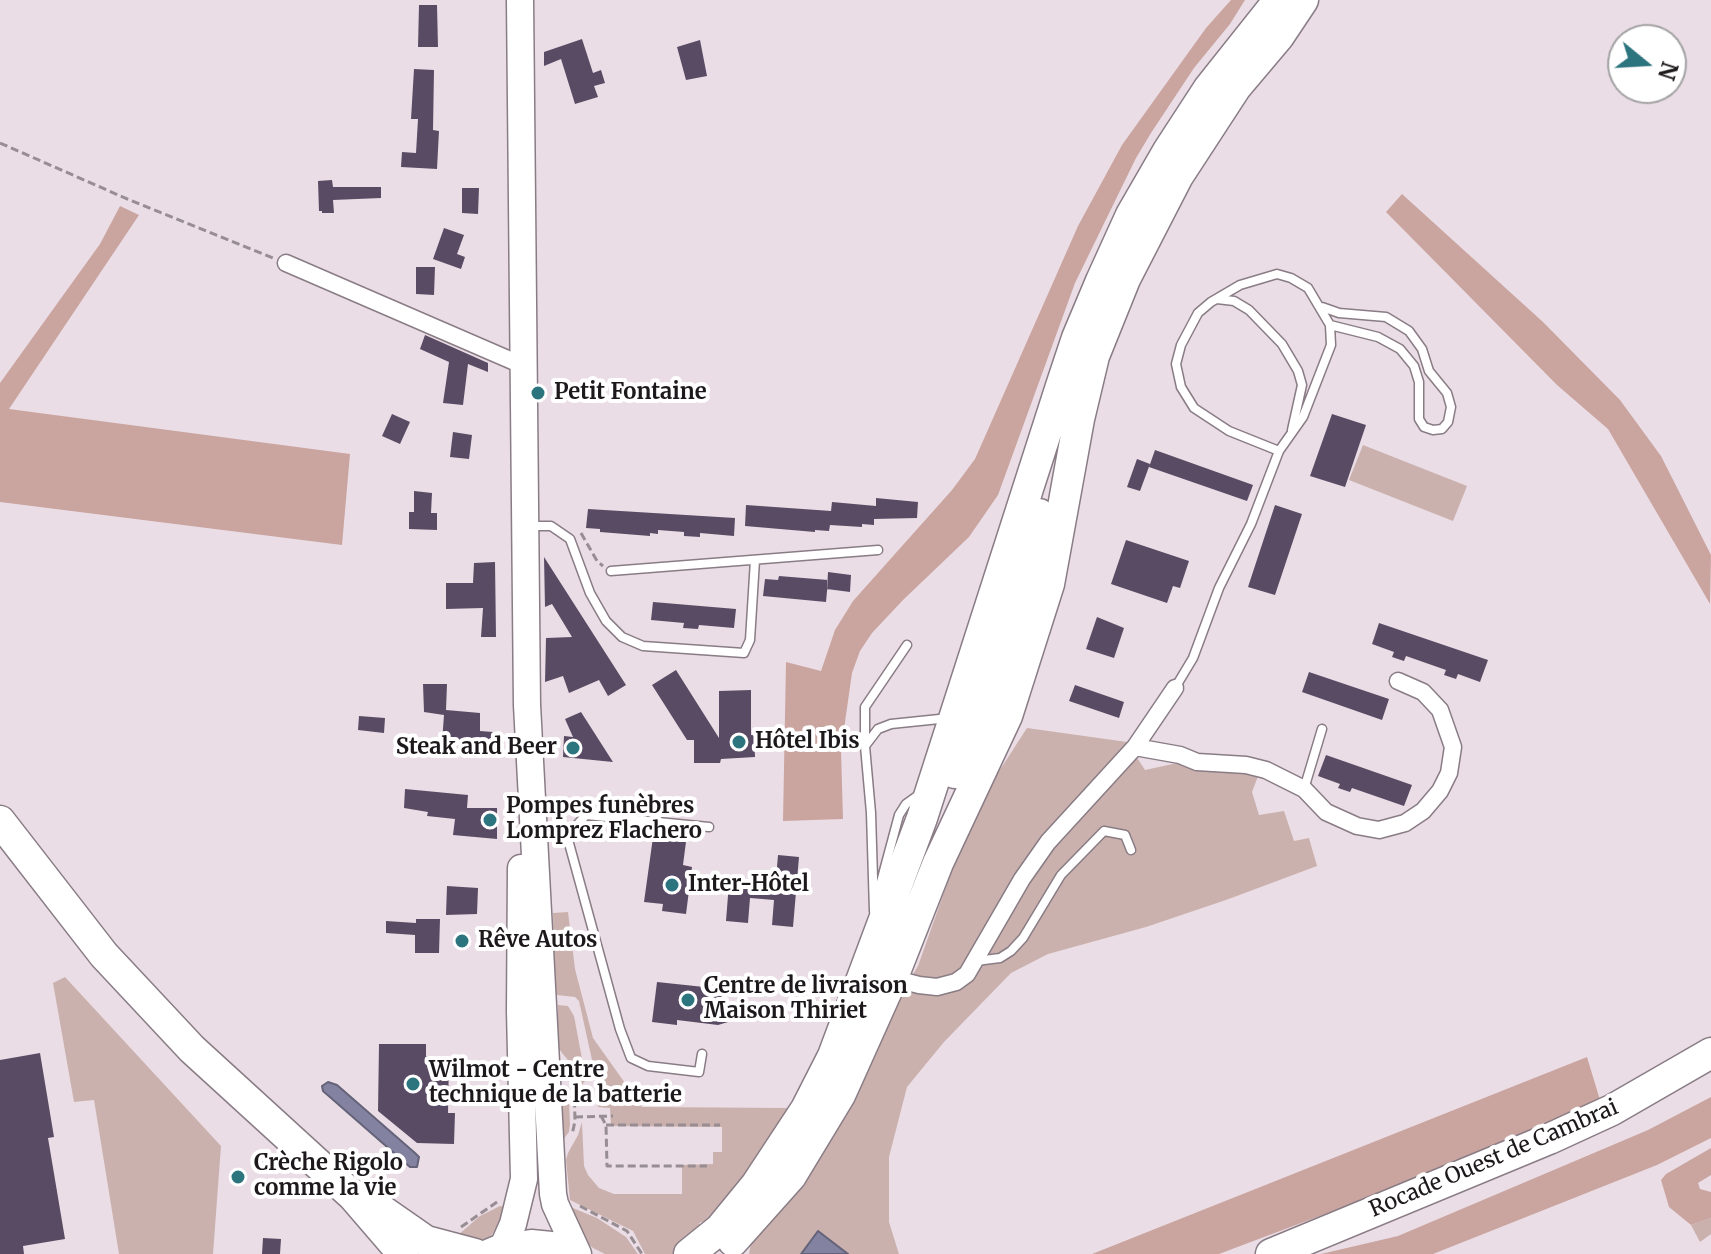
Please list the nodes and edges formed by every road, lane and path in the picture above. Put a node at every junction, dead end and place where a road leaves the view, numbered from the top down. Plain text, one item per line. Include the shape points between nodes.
1 (520, 0) edge
2 (1292, 0) edge
3 (1303, 0) edge
4 (1322, 0) edge
5 (1273, 20) edge
6 (0, 143) edge
7 (286, 263) joint
8 (1216, 299) junction
9 (1322, 307) junction
10 (1330, 325) junction
11 (524, 366) junction
12 (1061, 386) junction
13 (1291, 435) junction
14 (1279, 451) junction
15 (525, 526) junction
16 (562, 531) junction
17 (878, 550) dead end
18 (755, 560) junction
19 (611, 571) joint
20 (907, 645) dead end
21 (1398, 681) dead end
22 (1175, 688) joint
23 (953, 717) junction
24 (1322, 729) dead end
25 (865, 746) junction
26 (1135, 747) junction
27 (933, 784) junction
28 (1304, 789) junction
29 (0, 821) edge
30 (709, 827) dead end
31 (528, 833) junction
32 (567, 836) junction
33 (1131, 850) dead end
34 (874, 909) junction
35 (975, 961) junction
36 (880, 970) junction
37 (520, 1011) junction
38 (1711, 1053) edge
39 (702, 1054) dead end
40 (546, 1068) junction
41 (601, 1116) junction
42 (613, 1116) dead end
43 (575, 1117) dead end
44 (606, 1125) junction
45 (720, 1125) dead end
46 (707, 1166) dead end
47 (353, 1196) junction
48 (571, 1204) dead end
49 (489, 1252) edge
50 (403, 1254) edge
51 (571, 1254) edge
52 (578, 1254) edge
53 (642, 1254) edge
54 (689, 1254) edge
55 (719, 1254) edge
56 (1271, 1254) edge

1 - 11 main road
2 - 5 highway
3 - 5 highway
4 - 5 highway
5 - 12 highway via 1209,88 1168,151 1131,215
5 - 36 highway via 1178,176 1125,279 1094,356 1049,584 1007,716 938,863
6 - 7 path
7 - 11 street
8 - 9 lane via 1277,274 1308,288
8 - 13 lane via 1249,310 1282,344 1298,371 1302,385
8 - 14 lane via 1198,313 1181,345 1176,364 1181,387 1208,419
9 - 10 lane
9 - 10 lane via 1386,317 1409,331 1447,393 1451,407 1442,429 1424,427 1419,419 1419,382 1400,349 1378,337
10 - 13 lane via 1324,367
11 - 15 main road
12 - 23 highway
12 - 36 highway via 1021,583 977,716
13 - 14 lane
14 - 22 lane via 1193,658
15 - 16 lane
15 - 31 main road
16 - 18 lane via 606,621 622,637 643,646 744,653 750,640
16 - 19 path via 582,534 597,561
17 - 18 lane
18 - 19 lane
20 - 25 lane via 865,707
21 - 28 street via 1423,692 1440,710 1453,747 1444,782 1423,811 1379,830 1357,826 1326,812
22 - 26 street
23 - 25 lane via 891,724 878,729
23 - 27 highway
24 - 28 lane
25 - 34 lane
26 - 28 street via 1197,762 1246,765
26 - 35 street via 1048,842
27 - 34 lane via 899,815
27 - 36 highway
29 - 47 highway via 104,955 192,1049
30 - 32 lane via 586,815
31 - 32 lane
31 - 37 main road
31 - 40 main road
32 - 39 lane via 631,1058 648,1066 699,1072
33 - 35 lane via 1125,835 1104,831 1061,875 1011,951
34 - 36 lane
35 - 36 street via 956,982 937,987
36 - 54 highway via 772,1163 720,1229
36 - 55 highway via 840,1095 810,1148 777,1194
37 - 40 main road via 534,1023
37 - 49 main road via 524,1179 513,1224
38 - 56 highway, Rocade Ouest de Cambrai via 1549,1139
40 - 52 main road via 553,1194
41 - 42 path
41 - 43 path
41 - 44 path
44 - 45 path
44 - 46 path via 607,1166
47 - 49 highway via 426,1241
47 - 50 highway
48 - 53 path via 627,1231
49 - 51 highway via 542,1245

